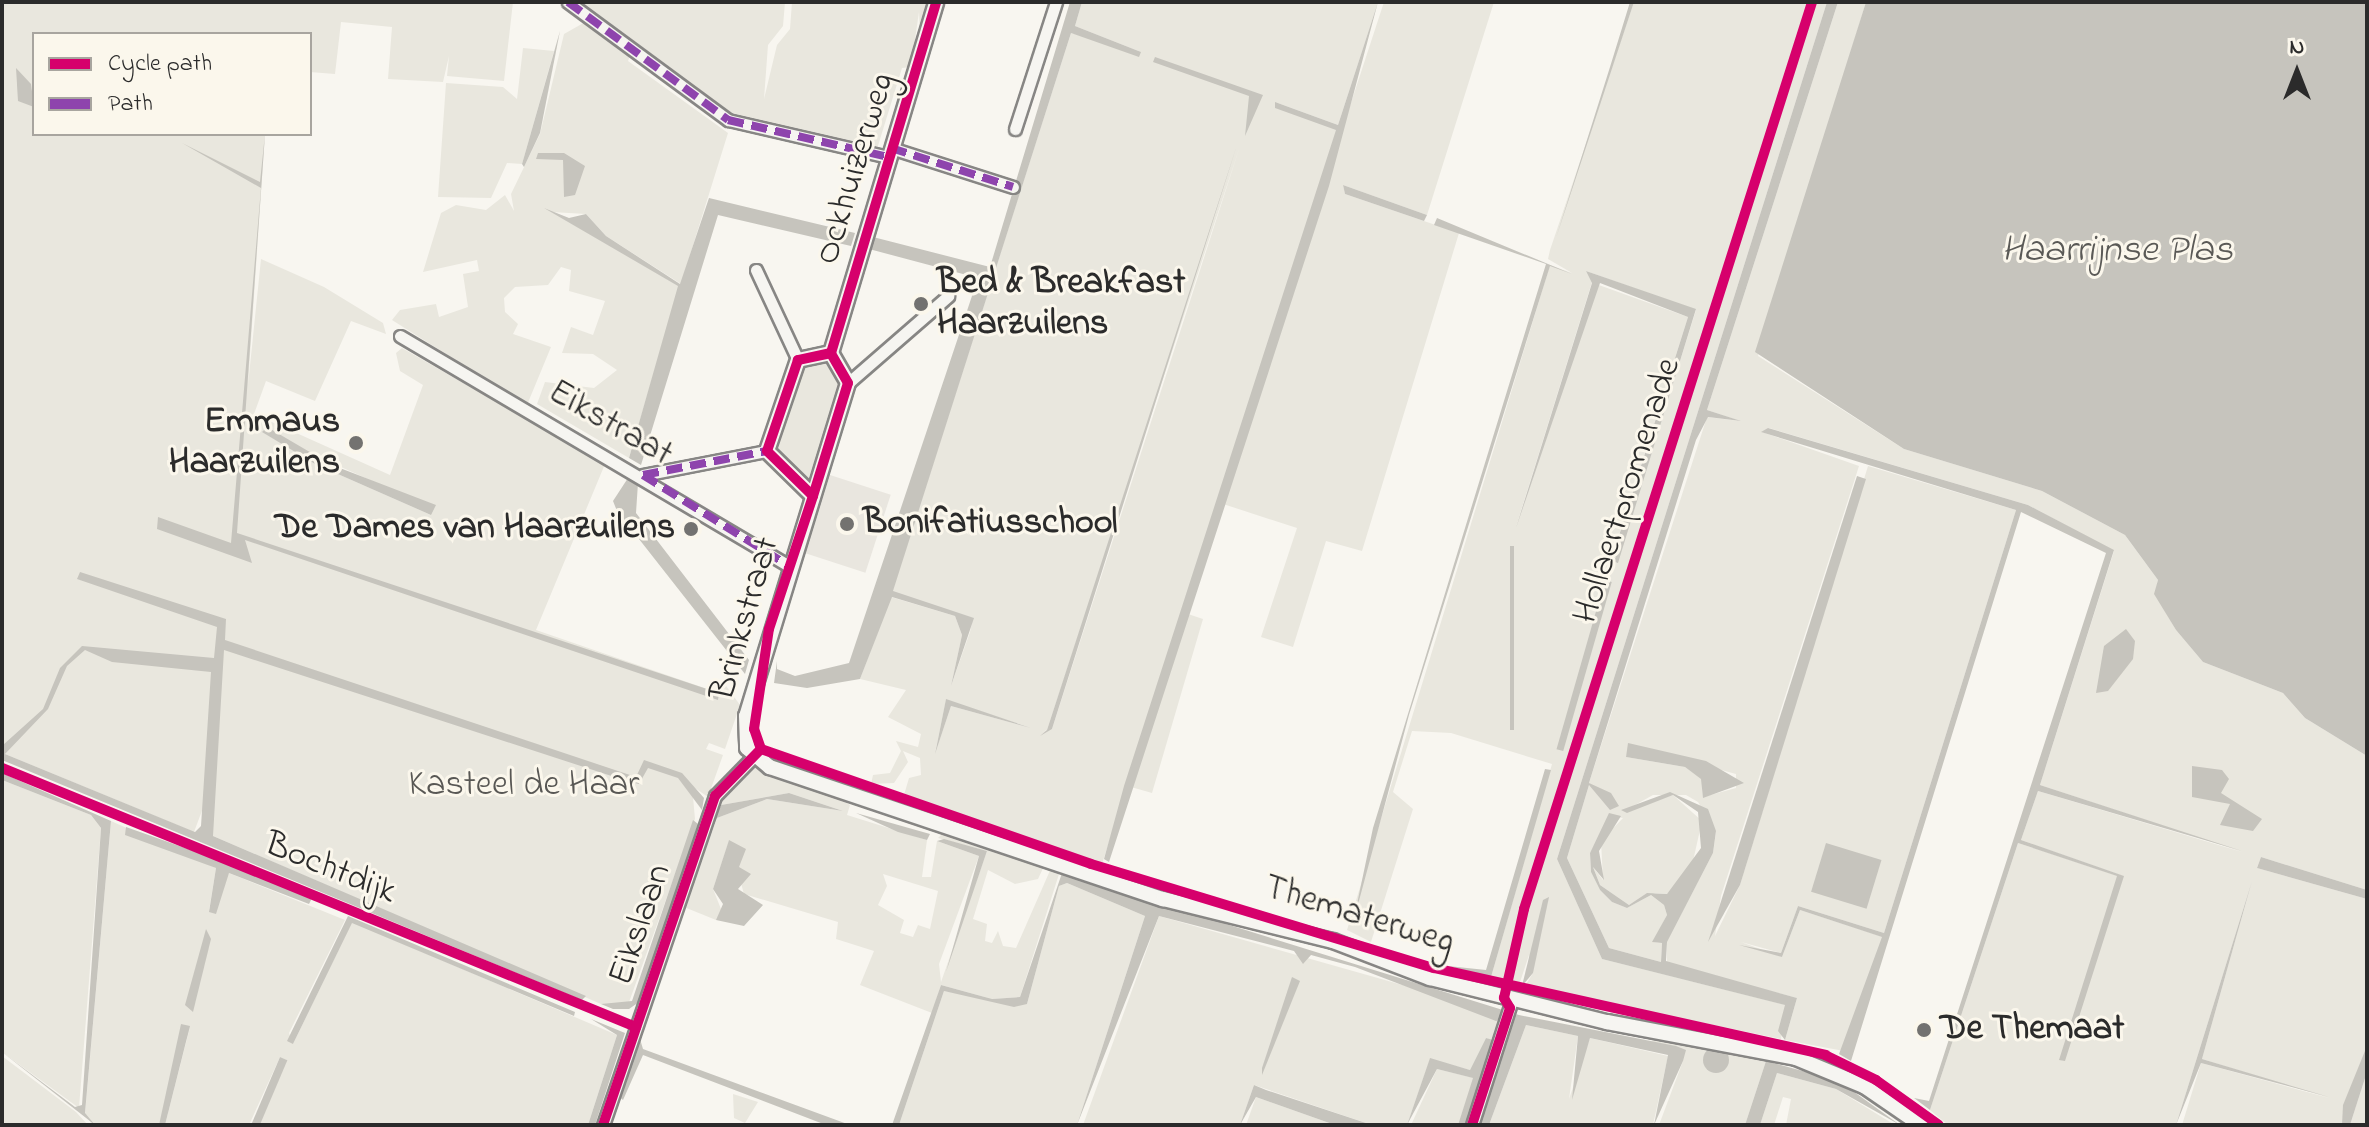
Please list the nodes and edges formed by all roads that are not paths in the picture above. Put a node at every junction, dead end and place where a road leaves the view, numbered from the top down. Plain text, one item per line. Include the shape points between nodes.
1 (568, 2) edge
2 (936, 2) edge
3 (1056, 2) edge
4 (1015, 129) dead end
5 (889, 152) junction
6 (1013, 187) dead end
7 (756, 270) dead end
8 (948, 296) dead end
9 (400, 336) dead end
10 (831, 353) junction
11 (798, 360) junction
12 (848, 383) junction
13 (767, 451) junction
14 (643, 475) junction
15 (813, 496) junction
16 (789, 566) junction
17 (753, 757) junction
18 (1511, 1004) junction
19 (603, 1125) edge
20 (1472, 1125) edge
21 (1921, 1125) edge

1 - 5 street via 728,120
2 - 5 street, Ockhuizerweg
3 - 4 street
5 - 6 street
5 - 10 street, Ockhuizerweg
7 - 11 street
8 - 12 street
9 - 14 street, Eikstraat
10 - 11 street
10 - 12 street
11 - 13 street
12 - 15 street, Brinkstraat
13 - 14 street
13 - 15 street
14 - 16 street, Eikstraat
15 - 16 street, Brinkstraat
16 - 17 street, Brinkstraat via 746,716
17 - 18 street, Thematerweg via 1163,899 1333,941
17 - 19 street, Eikslaan via 715,796
18 - 20 street
18 - 21 street, Thematerweg via 1796,1058 1864,1086

